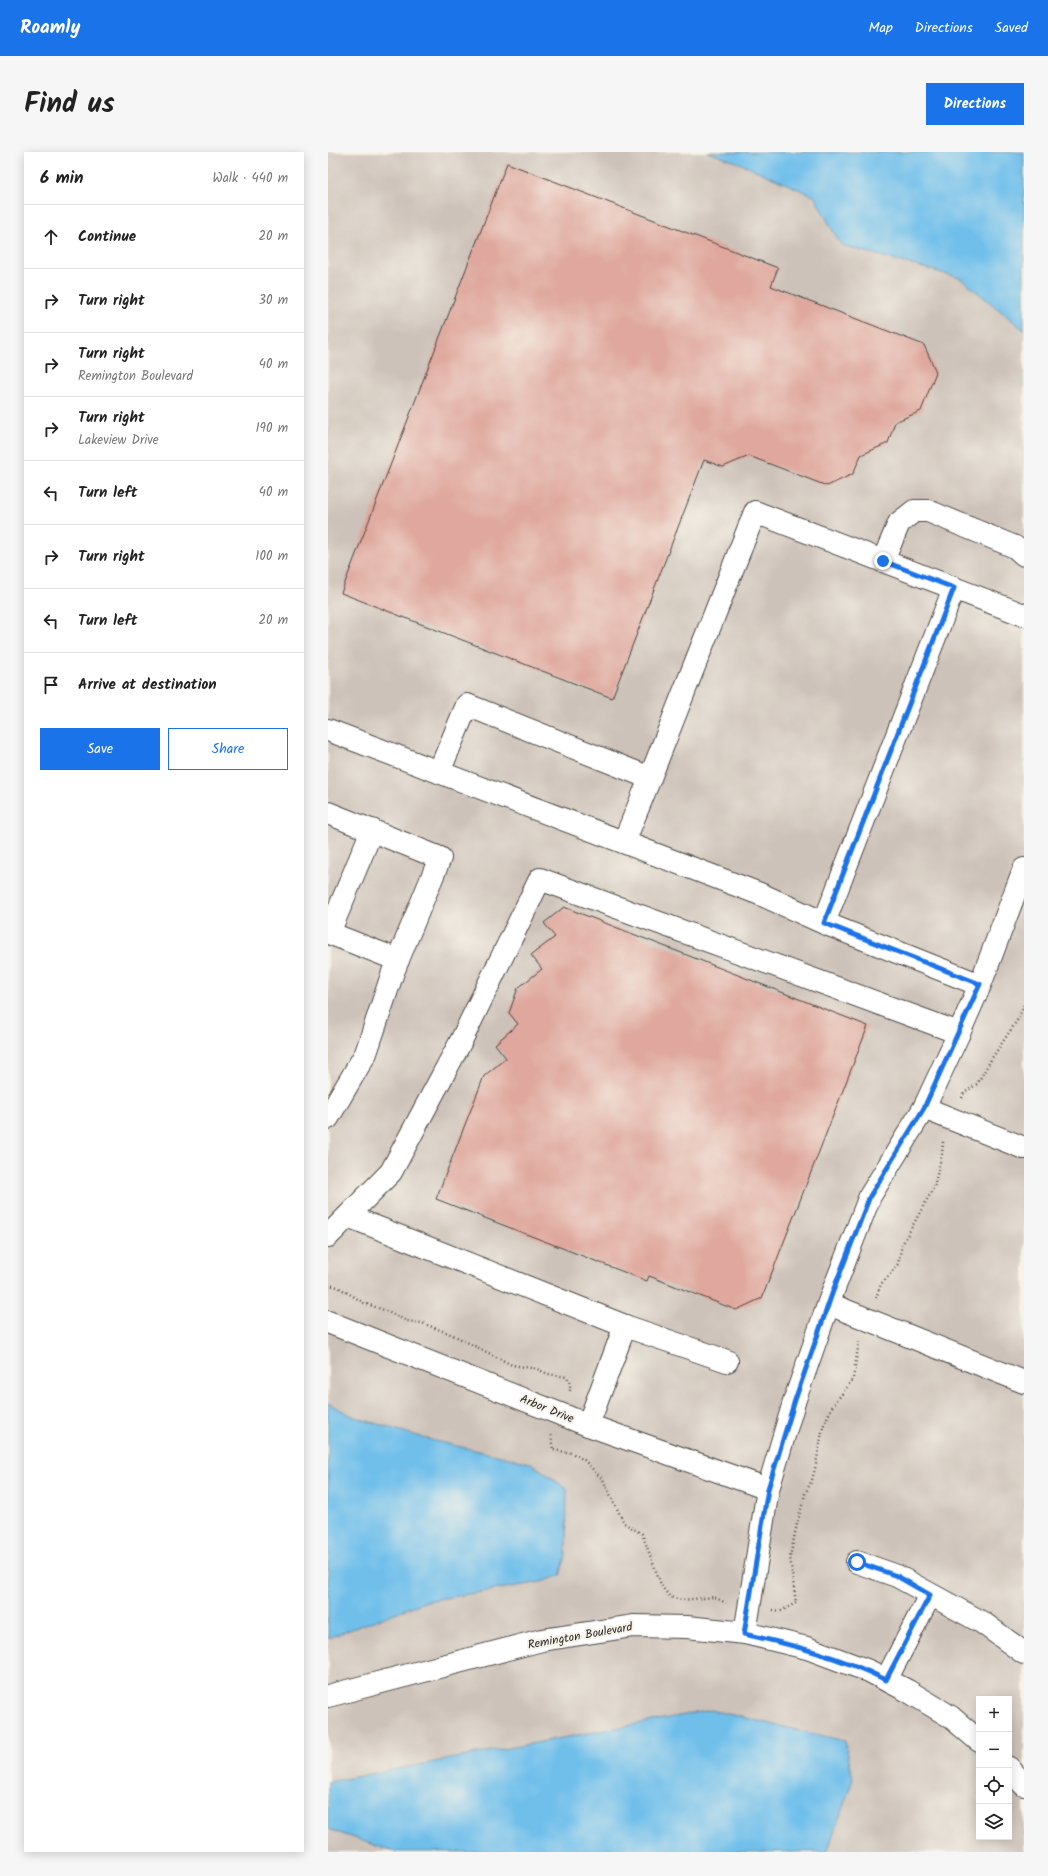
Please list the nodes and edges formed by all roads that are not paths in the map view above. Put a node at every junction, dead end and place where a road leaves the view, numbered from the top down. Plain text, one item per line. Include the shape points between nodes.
1 (1024, 555) edge
2 (883, 561) junction
3 (954, 588) junction
4 (1022, 609) edge
5 (328, 730) edge
6 (440, 772) junction
7 (650, 778) junction
8 (328, 813) edge
9 (372, 830) junction
10 (624, 842) junction
11 (1024, 870) edge
12 (824, 923) junction
13 (398, 960) junction
14 (980, 984) junction
15 (959, 1033) junction
16 (924, 1108) junction
17 (328, 1118) edge
18 (1024, 1148) edge
19 (348, 1216) junction
20 (328, 1236) edge
21 (828, 1304) junction
22 (328, 1322) edge
23 (625, 1326) junction
24 (727, 1361) dead end
25 (1024, 1382) edge
26 (588, 1425) junction
27 (768, 1489) junction
28 (857, 1562) dead end
29 (930, 1595) junction
30 (744, 1634) junction
31 (1024, 1653) edge
32 (886, 1680) junction
33 (328, 1696) edge
34 (976, 1738) edge
35 (1012, 1771) edge
36 (1024, 1785) edge

1 - 2 street via 1015,547 928,511 914,511 899,523
2 - 3 street
2 - 7 street via 755,512
3 - 4 street
3 - 12 street
5 - 6 street
6 - 7 street via 468,705
6 - 10 street
7 - 10 street
8 - 9 street
9 - 13 street via 440,858
9 - 13 street via 329,933
10 - 12 street via 760,894
11 - 14 street
12 - 14 street
13 - 17 street via 366,1053
14 - 15 street
15 - 16 street
15 - 19 street via 540,879 460,1044 391,1172
16 - 18 street
16 - 21 street via 870,1196
19 - 20 street
19 - 23 street
21 - 25 street
21 - 27 street
22 - 26 street, Arbor Drive
23 - 24 street
23 - 26 street
26 - 27 street, Arbor Drive
27 - 30 street
28 - 29 street via 897,1576
29 - 31 street via 983,1622
29 - 32 street
30 - 32 street, Remington Boulevard via 807,1648
30 - 33 street, Remington Boulevard via 687,1627 633,1626 542,1640
32 - 34 street, Remington Boulevard via 951,1717
35 - 36 street

